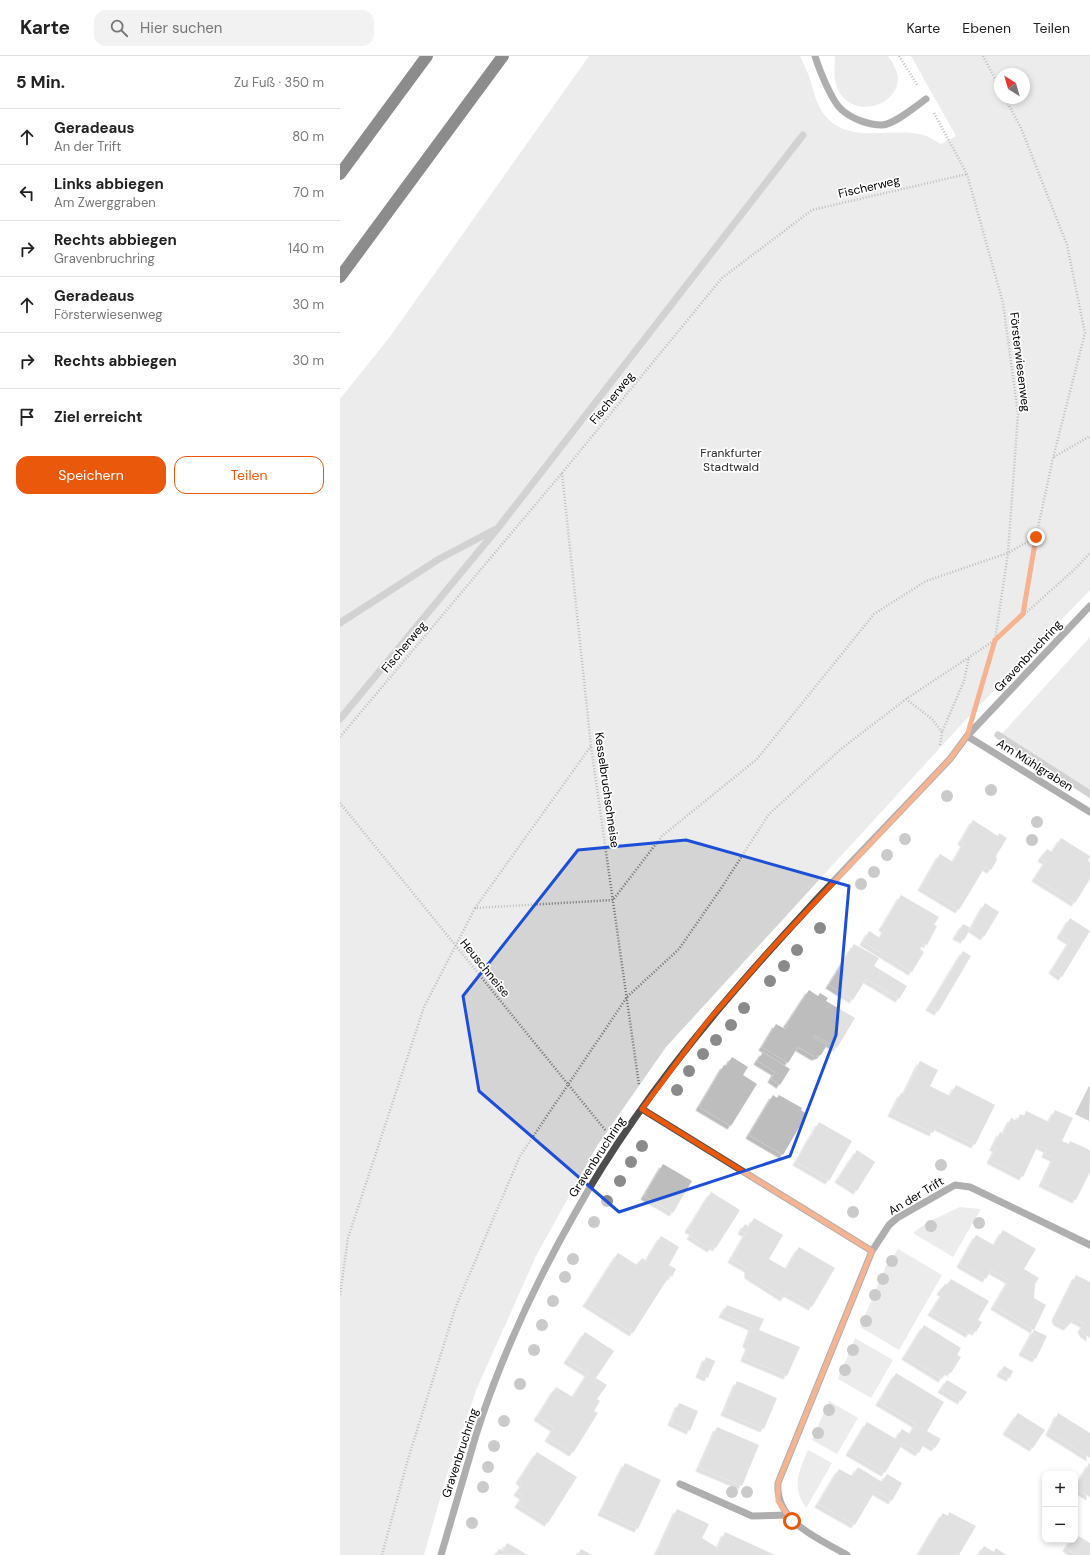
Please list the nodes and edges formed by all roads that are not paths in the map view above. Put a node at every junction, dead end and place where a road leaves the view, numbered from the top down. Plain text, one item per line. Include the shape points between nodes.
1 (427, 56) edge
2 (503, 56) edge
3 (815, 56) edge
4 (926, 99) road end
5 (340, 174) edge
6 (340, 277) edge
7 (1090, 606) edge
8 (967, 736) junction
9 (1090, 812) edge
10 (642, 1109) junction
11 (1090, 1245) edge
12 (872, 1251) junction
13 (680, 1484) dead end
14 (787, 1515) junction
15 (441, 1555) edge
16 (847, 1555) edge

1 - 5 highway
2 - 6 highway
3 - 4 street via 822,75 842,110 859,120 883,125 903,116
7 - 8 street, Gravenbruchring
8 - 9 street, Am Mühlgraben
8 - 10 street, Gravenbruchring via 950,759 770,950 707,1022
10 - 12 street
10 - 15 street, Gravenbruchring via 574,1214 512,1340 477,1433
11 - 12 street, An der Trift via 970,1187 955,1185 897,1218 889,1225
12 - 14 street, An der Trift via 778,1483 778,1501
13 - 14 street via 752,1516
14 - 16 street, An der Trift via 798,1526

